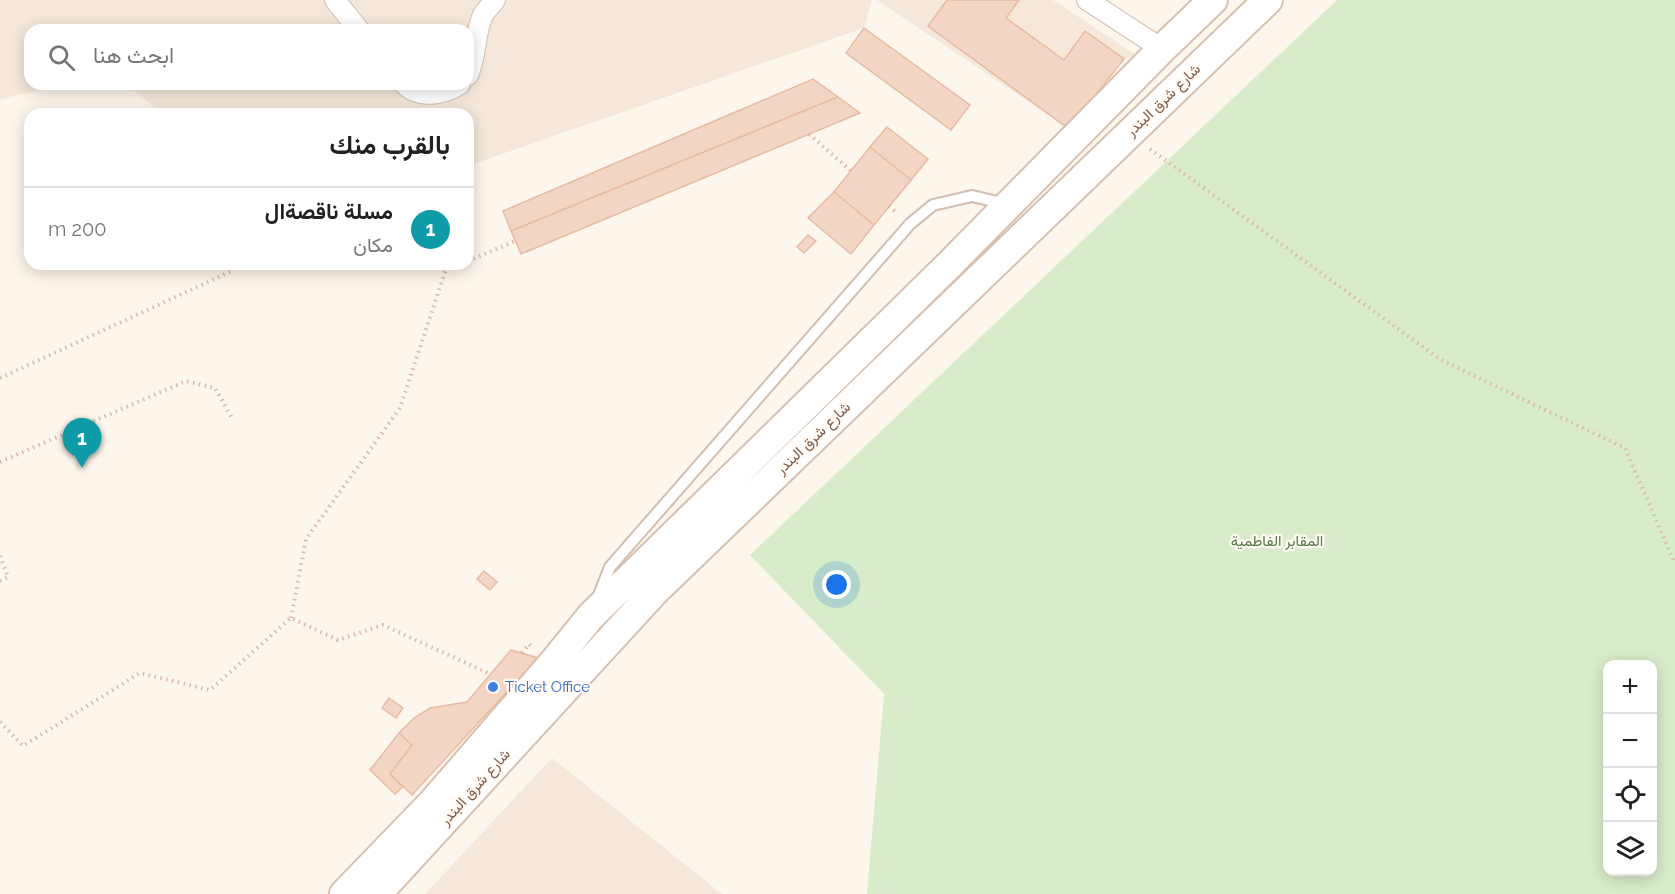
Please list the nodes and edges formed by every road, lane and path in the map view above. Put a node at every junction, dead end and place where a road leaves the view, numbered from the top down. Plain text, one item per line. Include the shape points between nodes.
1 (335, 0) edge
2 (495, 0) edge
3 (1087, 0) edge
4 (1213, 0) edge
5 (1268, 0) edge
6 (354, 24) edge
7 (1162, 49) junction
8 (474, 57) edge
9 (1194, 70) junction
10 (415, 90) edge
11 (452, 90) edge
12 (808, 134) dead end
13 (1128, 134) junction
14 (851, 171) dead end
15 (1009, 204) junction
16 (516, 241) dead end
17 (474, 258) edge
18 (234, 270) edge
19 (446, 270) edge
20 (0, 378) edge
21 (232, 418) dead end
22 (0, 462) edge
23 (0, 556) edge
24 (1675, 564) edge
25 (0, 581) edge
26 (644, 582) junction
27 (591, 616) junction
28 (291, 618) junction
29 (490, 674) dead end
30 (561, 674) junction
31 (0, 722) edge
32 (344, 894) edge
33 (377, 894) edge

1 - 6 street
2 - 8 street via 484,14
3 - 7 street
4 - 7 main road, شارع شرق البندر
5 - 9 main road, شارع شرق البندر
7 - 9 main road
7 - 15 main road, شارع شرق البندر
9 - 13 main road, شارع شرق البندر
10 - 11 street via 426,94
12 - 14 path
13 - 24 path via 1441,360 1625,448
13 - 26 main road, شارع شرق البندر
15 - 26 main road, شارع شرق البندر
15 - 27 lane via 972,196 933,205 910,224 610,567
16 - 17 path
18 - 20 path
19 - 28 path via 400,408 306,539
21 - 22 path via 215,388 186,381
23 - 25 path via 8,577
26 - 27 main road, شارع شرق البندر
26 - 30 main road, شارع شرق البندر
27 - 30 main road, شارع شرق البندر
28 - 29 path via 338,640 383,625
28 - 31 path via 210,690 140,673 23,746
30 - 32 main road, شارع شرق البندر
30 - 33 main road, شارع شرق البندر

